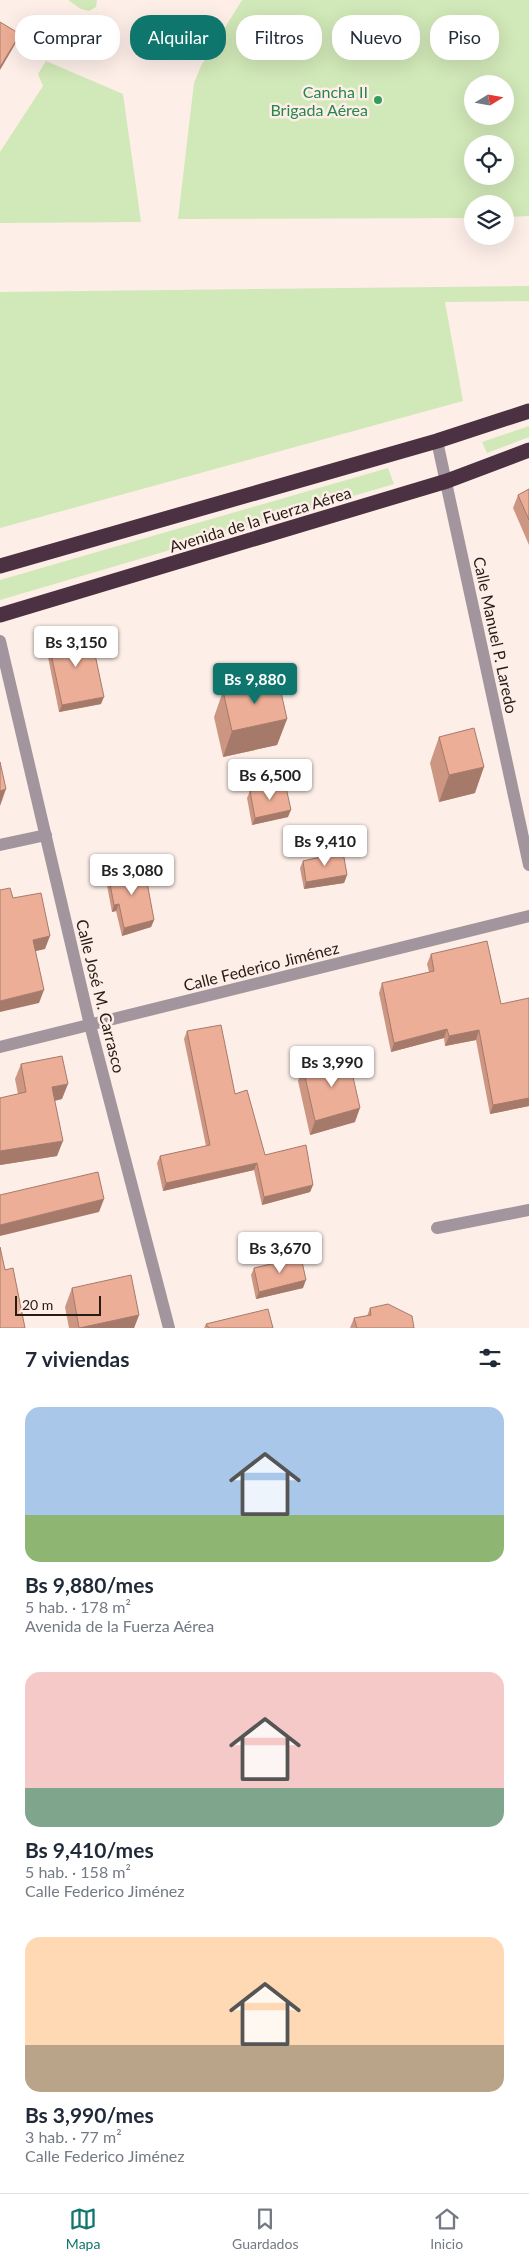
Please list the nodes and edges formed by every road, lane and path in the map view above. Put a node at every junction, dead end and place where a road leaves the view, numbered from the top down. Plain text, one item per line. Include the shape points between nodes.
1 (529, 410) edge
2 (437, 441) junction
3 (529, 450) edge
4 (447, 480) junction
5 (0, 566) edge
6 (0, 615) edge
7 (0, 641) edge
8 (46, 835) junction
9 (0, 845) edge
10 (529, 865) edge
11 (529, 916) edge
12 (90, 1025) junction
13 (0, 1047) edge
14 (529, 1210) edge
15 (437, 1228) dead end
16 (169, 1328) edge

1 - 2 highway, Avenida de la Fuerza Aérea
2 - 4 street, Calle Manuel P. Laredo
2 - 5 highway, Avenida de la Fuerza Aérea
3 - 4 highway, Avenida de la Fuerza Aérea
4 - 6 highway, Avenida de la Fuerza Aérea
4 - 10 street, Calle Manuel P. Laredo
7 - 8 street, Calle José M. Carrasco
8 - 9 street
8 - 12 street, Calle José M. Carrasco
11 - 12 street, Calle Federico Jiménez
12 - 13 street, Calle Federico Jiménez
12 - 16 street, Calle José M. Carrasco
14 - 15 street

